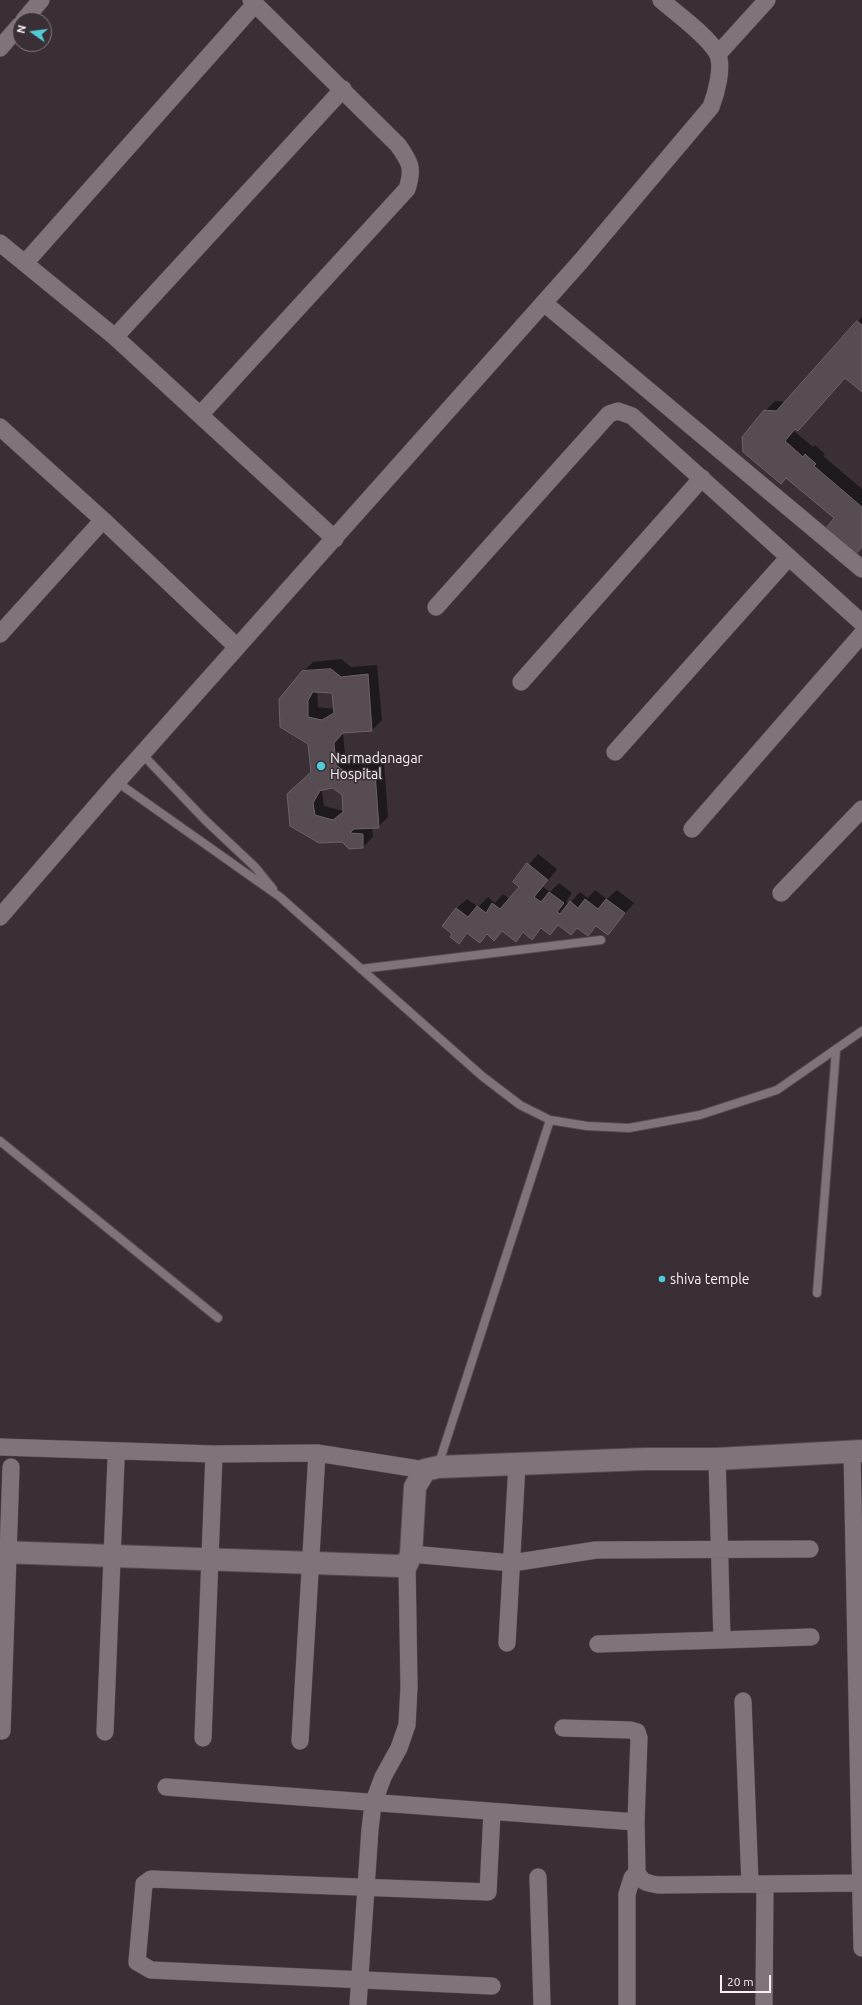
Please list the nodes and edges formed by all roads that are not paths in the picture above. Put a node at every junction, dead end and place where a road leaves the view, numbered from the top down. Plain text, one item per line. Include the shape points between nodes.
1 (41, 0) edge
2 (661, 0) edge
3 (767, 0) edge
4 (253, 2) edge
5 (31, 12) edge
6 (12, 34) edge
7 (0, 48) edge
8 (718, 54) junction
9 (342, 89) junction
10 (0, 243) edge
11 (25, 264) junction
12 (544, 302) junction
13 (115, 337) junction
14 (200, 415) junction
15 (0, 427) edge
16 (702, 478) junction
17 (103, 520) junction
18 (335, 539) junction
19 (790, 557) junction
20 (862, 569) edge
21 (436, 607) dead end
22 (862, 623) edge
23 (0, 634) edge
24 (862, 634) edge
25 (237, 648) junction
26 (521, 682) dead end
27 (615, 752) dead end
28 (142, 754) junction
29 (117, 782) junction
30 (862, 808) edge
31 (692, 829) dead end
32 (781, 893) dead end
33 (280, 897) junction
34 (0, 917) edge
35 (601, 940) dead end
36 (362, 969) junction
37 (862, 1031) edge
38 (836, 1050) junction
39 (550, 1120) junction
40 (0, 1141) edge
41 (817, 1293) dead end
42 (218, 1318) dead end
43 (0, 1447) edge
44 (857, 1451) edge
45 (317, 1453) junction
46 (214, 1454) junction
47 (717, 1459) junction
48 (116, 1460) dead end
49 (517, 1464) junction
50 (11, 1467) dead end
51 (432, 1468) junction
52 (810, 1549) dead end
53 (718, 1550) junction
54 (4, 1552) edge
55 (112, 1555) junction
56 (210, 1559) junction
57 (409, 1559) junction
58 (311, 1563) junction
59 (512, 1563) junction
60 (811, 1637) dead end
61 (722, 1640) junction
62 (507, 1643) dead end
63 (598, 1644) dead end
64 (743, 1701) dead end
65 (563, 1728) dead end
66 (2, 1731) dead end
67 (105, 1732) dead end
68 (203, 1738) dead end
69 (300, 1741) dead end
70 (166, 1787) dead end
71 (373, 1804) junction
72 (492, 1812) junction
73 (636, 1822) junction
74 (861, 1857) edge
75 (637, 1872) junction
76 (538, 1877) dead end
77 (861, 1883) junction
78 (757, 1884) junction
79 (366, 1889) junction
80 (862, 1948) edge
81 (360, 1979) junction
82 (492, 1986) dead end
83 (358, 2005) edge
84 (542, 2005) edge
85 (627, 2005) edge
86 (764, 2005) edge

1 - 5 street
2 - 8 street via 708,41
3 - 8 street
4 - 9 street
4 - 11 street
6 - 7 street
8 - 12 street via 717,92 711,107
9 - 13 street
9 - 14 street via 398,145 410,162 412,176 407,189
10 - 11 street
11 - 13 street
12 - 18 street
12 - 20 street
13 - 14 street
14 - 18 street
15 - 17 street
16 - 19 street
16 - 21 street via 632,416 618,411 609,414
16 - 26 street
17 - 23 street
17 - 25 street
18 - 25 street
19 - 22 street
19 - 27 street
24 - 31 street
25 - 28 street
28 - 29 street
28 - 33 lane via 205,820 255,867
29 - 33 lane
29 - 34 street
30 - 32 street
33 - 36 lane
35 - 36 lane
36 - 39 lane via 482,1076 520,1105
37 - 38 lane
38 - 39 lane via 777,1090 700,1115 629,1128 587,1126
38 - 41 lane
39 - 51 lane
40 - 42 lane
43 - 46 street
44 - 47 main road
44 - 74 street
45 - 46 street
45 - 51 street
45 - 58 street
46 - 56 street
47 - 49 main road
47 - 53 street
48 - 55 street
49 - 51 main road
49 - 59 street
50 - 54 street
51 - 57 main road via 415,1487
52 - 53 street
53 - 59 street via 596,1550
53 - 61 street
54 - 55 main road
54 - 66 street
55 - 56 main road
55 - 67 street
56 - 58 main road
56 - 68 street
57 - 58 main road via 388,1566
57 - 59 street
57 - 71 street via 407,1725
58 - 69 street
59 - 62 street
60 - 61 street
61 - 63 street
64 - 78 street
65 - 73 street via 637,1732 639,1738
70 - 71 street
71 - 72 street
71 - 79 street
72 - 73 street
72 - 79 street via 488,1892
73 - 75 street
74 - 77 street
75 - 78 street via 645,1883 658,1885
75 - 85 street via 632,1878 627,1894
76 - 84 street
77 - 78 street
77 - 80 street
78 - 86 street
79 - 81 street
79 - 81 street via 151,1879 144,1884 138,1943 137,1962 150,1970
81 - 82 street
81 - 83 street

